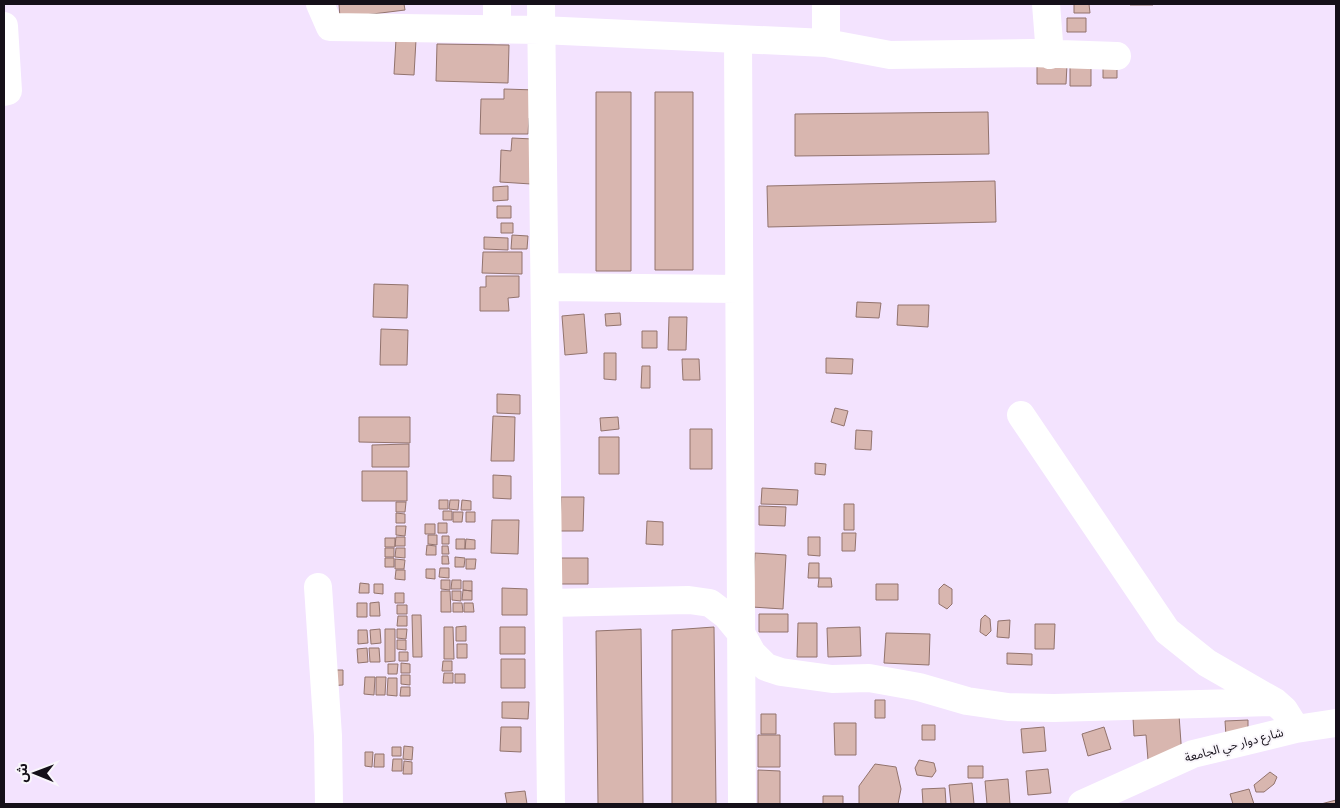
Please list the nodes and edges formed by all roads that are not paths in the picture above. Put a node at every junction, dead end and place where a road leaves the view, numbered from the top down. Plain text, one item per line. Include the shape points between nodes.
1 (320, 4) edge
2 (826, 4) edge
3 (1046, 4) edge
4 (497, 17) edge
5 (541, 17) edge
6 (4, 26) edge
7 (738, 39) junction
8 (826, 43) junction
9 (1050, 55) junction
10 (1117, 56) dead end
11 (4, 92) edge
12 (545, 287) junction
13 (739, 289) junction
14 (1021, 415) dead end
15 (318, 587) dead end
16 (549, 603) junction
17 (741, 633) junction
18 (1275, 702) junction
19 (1336, 723) edge
20 (1296, 729) junction
21 (329, 804) edge
22 (551, 804) edge
23 (742, 804) edge
24 (1082, 804) edge

1 - 4 street via 330,27
2 - 8 street
3 - 9 street
4 - 5 street
5 - 7 street
5 - 12 street
6 - 11 street via 8,90
7 - 8 street
7 - 13 street
8 - 9 street via 890,55
9 - 10 street
12 - 13 street
12 - 16 street
13 - 17 street
14 - 18 street via 1167,631 1207,663
15 - 21 street
16 - 17 street via 710,603
16 - 22 street
17 - 18 street via 752,653 766,667 781,672 832,679 869,678 920,687 967,701 1054,708
17 - 23 street
18 - 20 street
19 - 20 street, شارع دوار حي الجامعة
20 - 24 street, شارع دوار حي الجامعة via 1193,754

